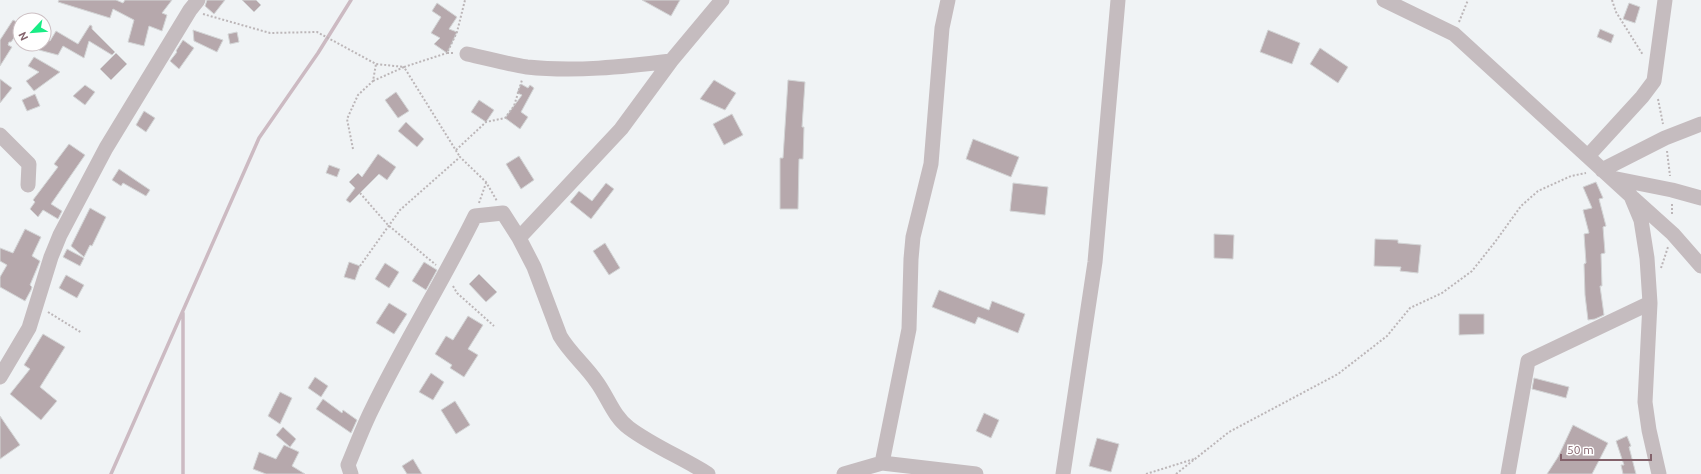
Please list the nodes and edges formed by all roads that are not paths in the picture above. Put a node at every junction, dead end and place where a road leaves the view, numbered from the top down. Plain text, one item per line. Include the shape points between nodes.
1 (722, 0) edge
2 (948, 0) edge
3 (1118, 0) edge
4 (1384, 0) edge
5 (1665, 0) edge
6 (194, 5) edge
7 (467, 54) road end
8 (670, 61) junction
9 (1701, 124) edge
10 (0, 135) edge
11 (1588, 156) junction
12 (1607, 174) junction
13 (28, 185) dead end
14 (1631, 196) junction
15 (1701, 198) edge
16 (519, 238) junction
17 (1701, 266) edge
18 (1650, 303) junction
19 (0, 377) edge
20 (882, 463) junction
21 (351, 474) edge
22 (708, 474) edge
23 (844, 474) edge
24 (976, 474) edge
25 (1063, 474) edge
26 (1508, 474) edge
27 (1659, 474) edge

1 - 8 street
2 - 20 street via 942,28 931,164 910,259 909,329
3 - 25 street via 1095,262
4 - 11 street via 1454,34
5 - 11 street via 1654,81
6 - 19 street via 102,154 51,257 29,328
7 - 8 street via 526,66 585,69
8 - 16 street via 621,129
9 - 12 street via 1665,138
10 - 13 street via 29,164
11 - 12 street
12 - 14 street
12 - 15 street
14 - 17 street via 1673,234
14 - 18 street via 1644,236
16 - 21 street via 503,213 475,216 371,410 348,465
16 - 22 street via 534,266 566,347 597,382 618,418 645,438
18 - 26 street via 1528,361
18 - 27 street via 1645,402
20 - 23 street
20 - 24 street

